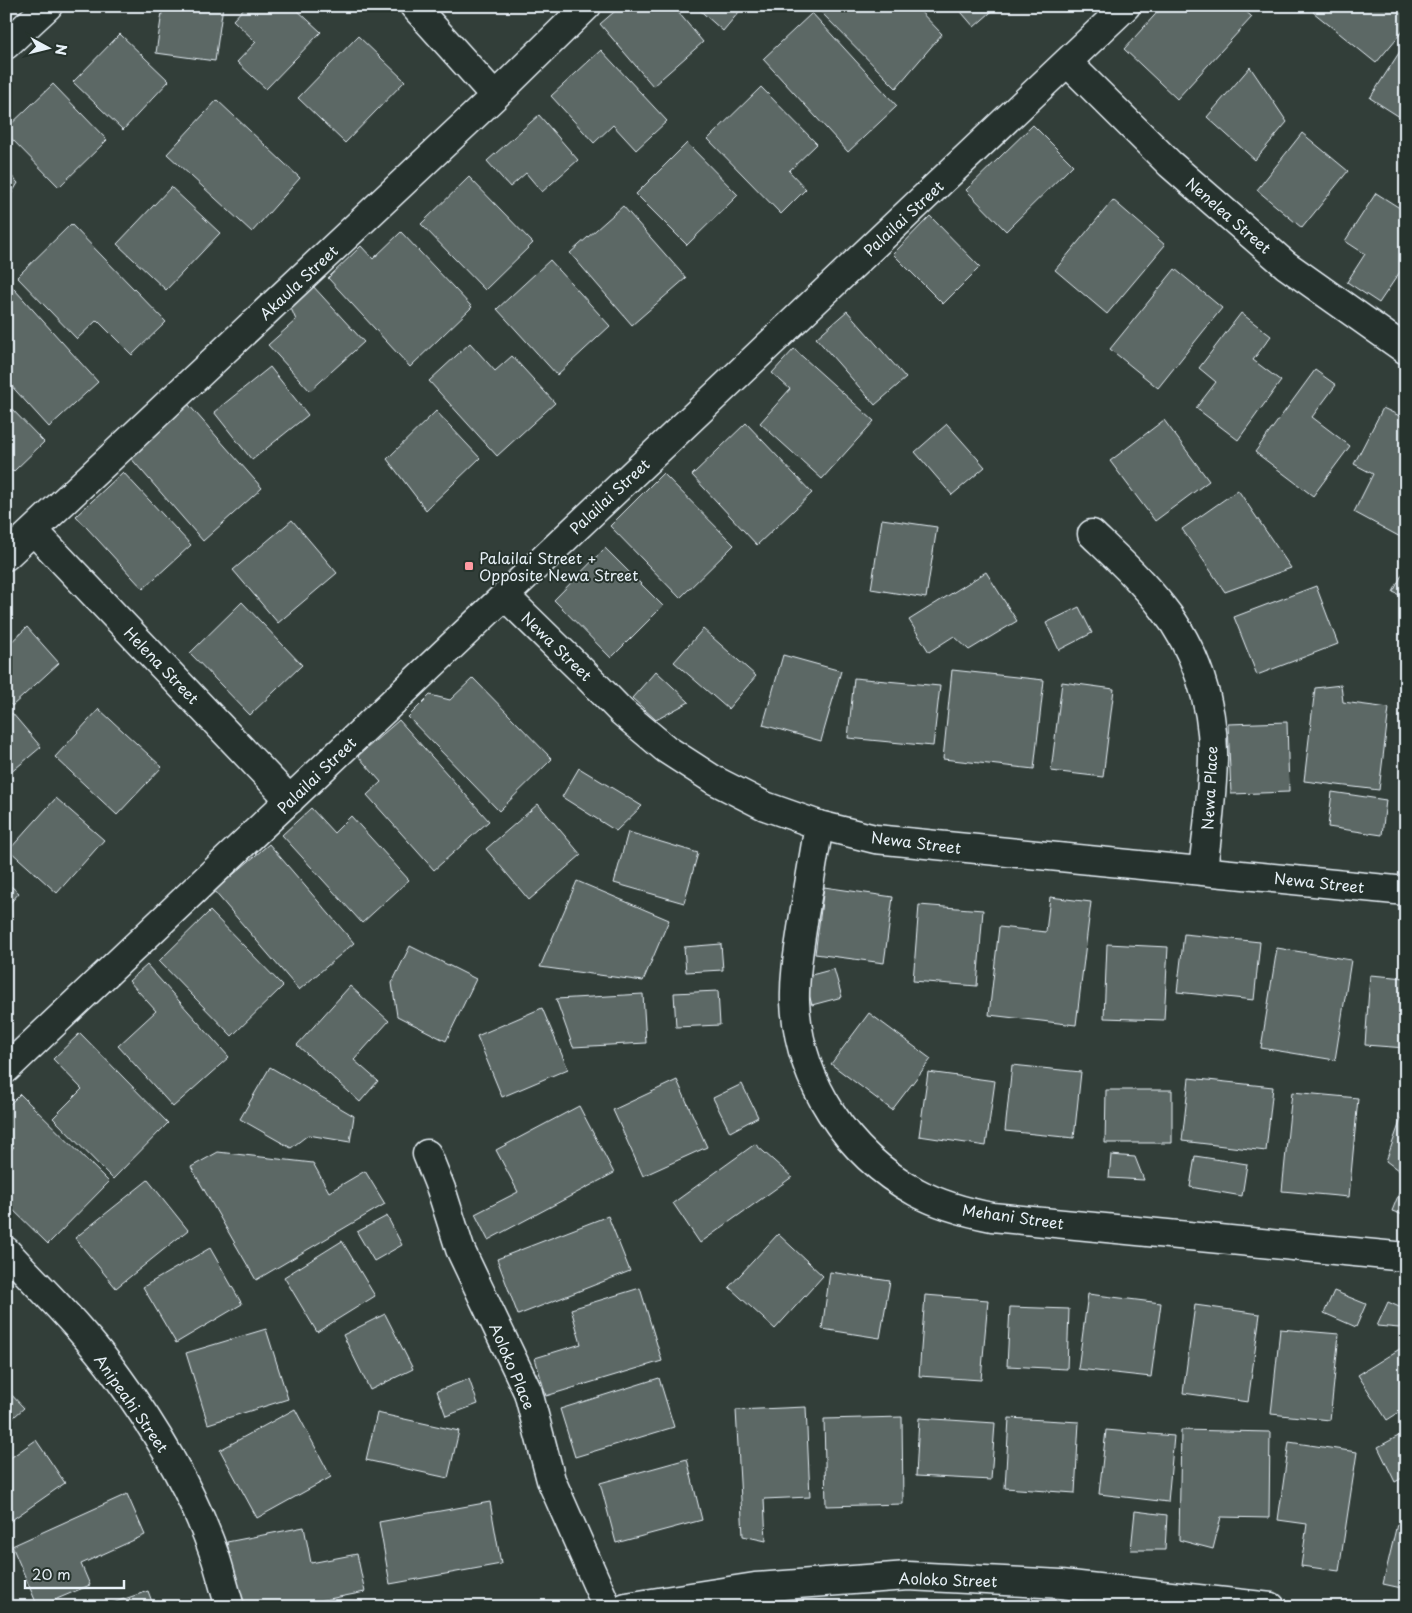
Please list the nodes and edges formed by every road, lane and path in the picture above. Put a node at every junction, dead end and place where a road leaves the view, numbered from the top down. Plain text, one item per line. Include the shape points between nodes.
1 (48, 6) edge
2 (414, 6) edge
3 (587, 6) edge
4 (1126, 6) edge
5 (6, 44) edge
6 (1067, 62) junction
7 (495, 96) junction
8 (1406, 350) edge
9 (34, 531) junction
10 (1092, 534) dead end
11 (6, 556) edge
12 (505, 596) junction
13 (290, 800) junction
14 (819, 825) junction
15 (1203, 871) junction
16 (1406, 891) edge
17 (6, 1069) edge
18 (427, 1154) dead end
19 (6, 1251) edge
20 (1406, 1257) edge
21 (230, 1607) edge
22 (607, 1607) edge
23 (626, 1607) edge
24 (1271, 1607) edge

1 - 5 street
2 - 7 street
3 - 7 street, Akaula Street
4 - 6 street, Palailai Street
6 - 8 street, Nenelea Street via 1170,164 1286,265
6 - 12 street, Palailai Street
7 - 9 street, Akaula Street
9 - 11 street, Akaula Street
9 - 13 street, Helena Street
10 - 15 street, Newa Place via 1165,610 1192,656 1204,692 1214,752
12 - 13 street, Palailai Street
12 - 14 street, Newa Street via 622,712 666,749 714,780 765,806
13 - 17 street, Palailai Street
14 - 15 street, Newa Street via 875,838
14 - 20 street, Mehani Street via 795,977 798,1029 813,1080 838,1125 855,1146 895,1180 941,1204 992,1217
15 - 16 street, Newa Street
18 - 22 street, Aoloko Place via 460,1249 528,1392 551,1480
19 - 21 street, Anipeahi Street via 117,1375 156,1433 189,1494 216,1559
23 - 24 street, Aoloko Street via 755,1587 908,1576 1061,1584

